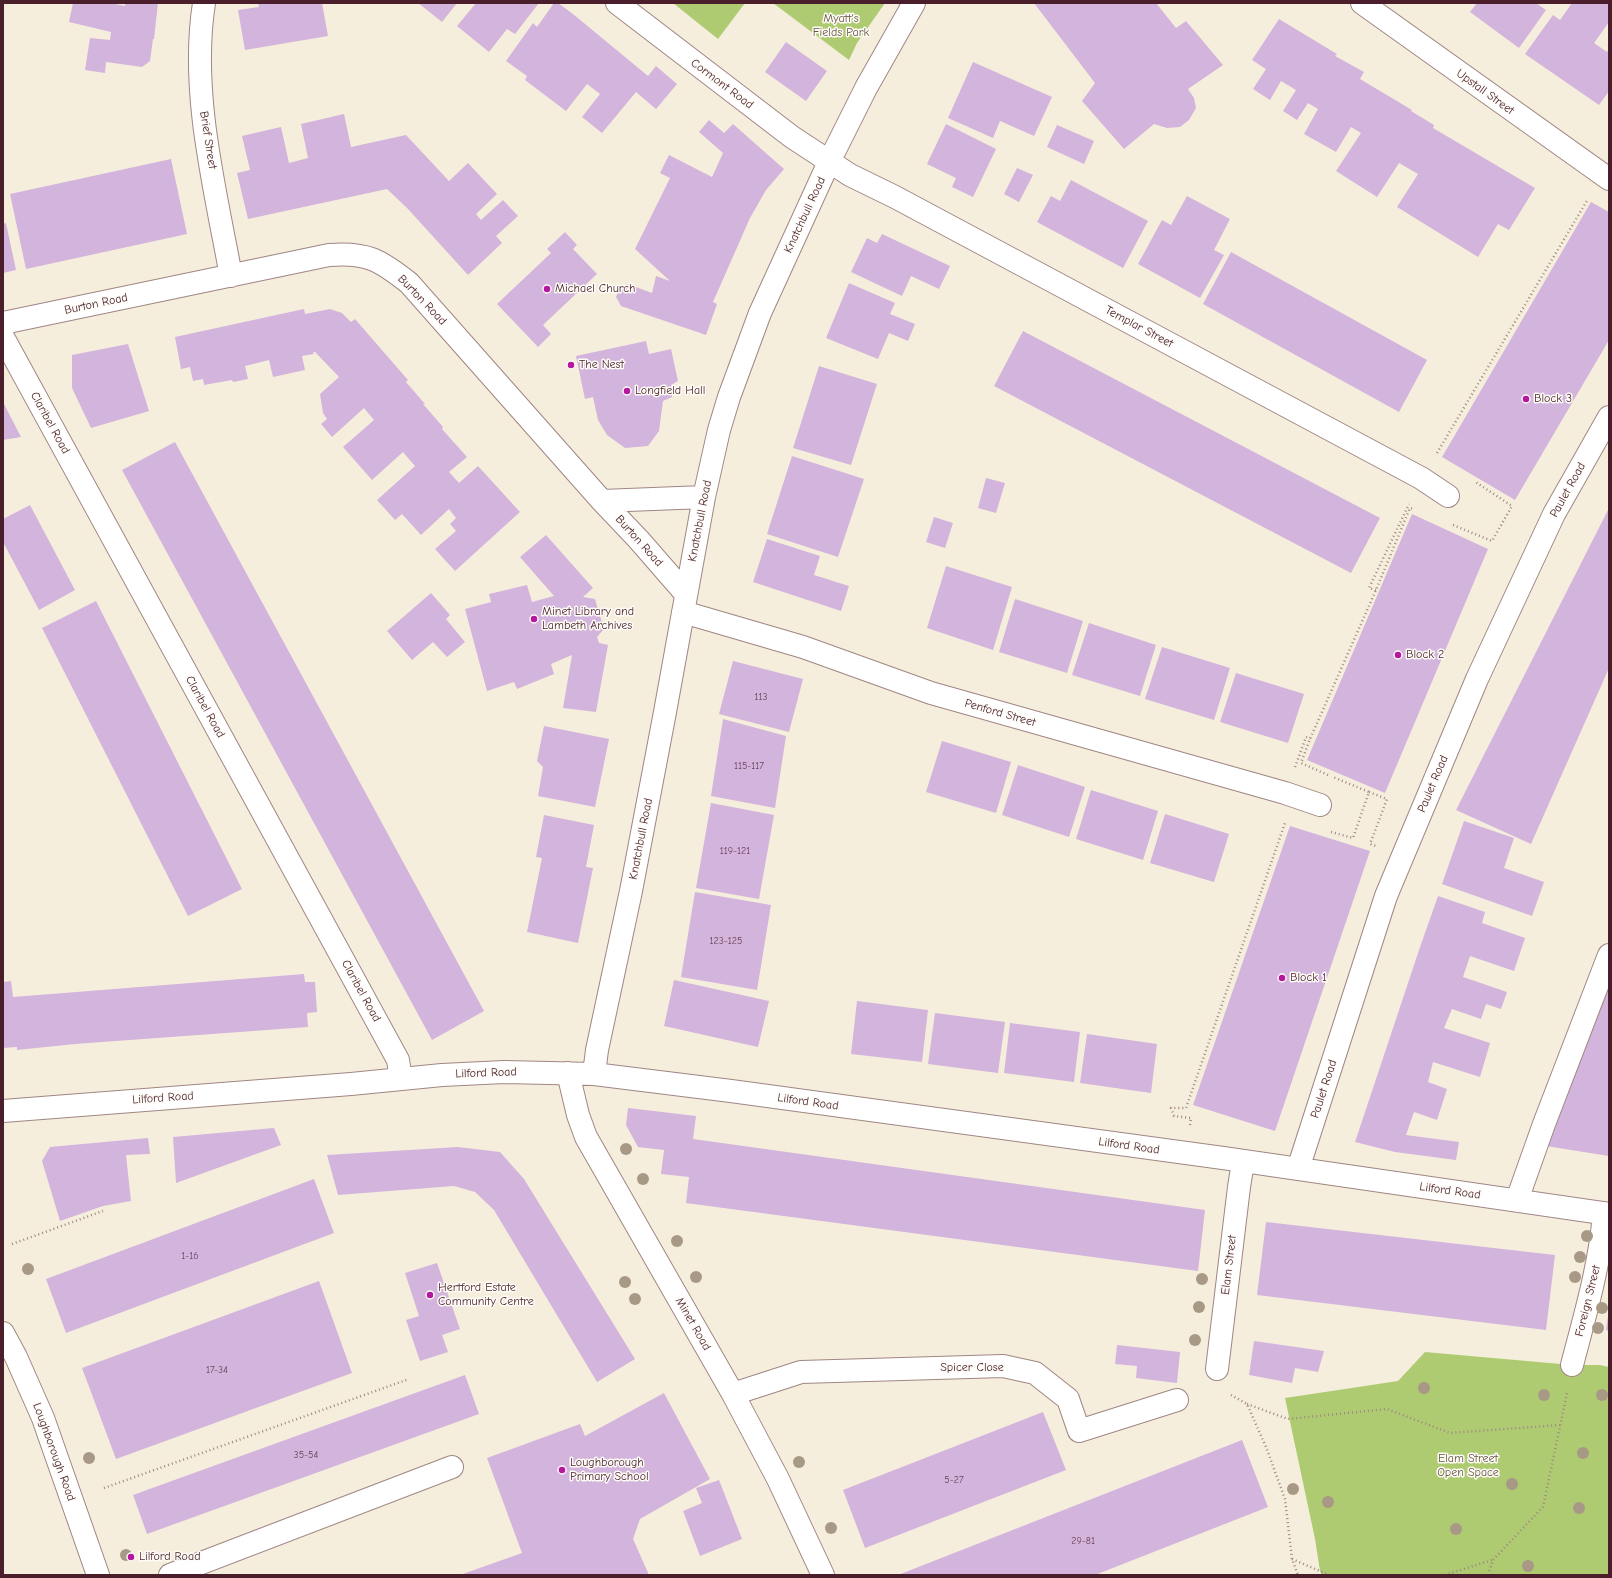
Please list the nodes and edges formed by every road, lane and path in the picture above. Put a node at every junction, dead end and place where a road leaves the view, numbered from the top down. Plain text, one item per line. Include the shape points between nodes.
1 (204, 3) edge
2 (617, 3) edge
3 (914, 3) edge
4 (1362, 3) edge
5 (829, 162) junction
6 (1609, 179) edge
7 (1590, 196) dead end
8 (231, 276) junction
9 (3, 323) edge
10 (3, 337) edge
11 (1609, 417) edge
12 (1436, 456) dead end
13 (1421, 478) junction
14 (1474, 481) dead end
15 (1448, 496) dead end
16 (704, 497) junction
17 (602, 501) junction
18 (1418, 511) dead end
19 (1447, 523) dead end
20 (1376, 590) junction
21 (685, 603) junction
22 (1310, 739) junction
23 (1369, 792) junction
24 (1285, 793) junction
25 (1320, 805) dead end
26 (1287, 819) dead end
27 (1324, 830) dead end
28 (1380, 839) dead end
29 (1609, 955) edge
30 (568, 1073) junction
31 (594, 1074) junction
32 (401, 1079) junction
33 (3, 1111) edge
34 (1191, 1118) dead end
35 (1243, 1162) junction
36 (1298, 1169) junction
37 (1517, 1200) junction
38 (103, 1212) dead end
39 (1607, 1213) edge
40 (12, 1244) dead end
41 (3, 1332) edge
42 (1572, 1365) joint
43 (1217, 1369) joint
44 (409, 1379) dead end
45 (733, 1394) junction
46 (1177, 1400) dead end
47 (1246, 1404) junction
48 (1560, 1425) junction
49 (452, 1467) dead end
50 (104, 1488) dead end
51 (1292, 1559) junction
52 (1493, 1560) junction
53 (98, 1575) edge
54 (170, 1575) edge
55 (824, 1575) edge
56 (1298, 1575) edge
57 (1329, 1575) edge
58 (1445, 1575) edge
59 (1488, 1575) edge

1 - 8 street, Brief Street via 200,52 201,94
2 - 5 street, Cormont Road via 792,137
3 - 5 street, Knatchbull Road via 866,88
4 - 6 street, Upstall Street
5 - 13 street, Templar Street
5 - 16 street, Knatchbull Road via 760,313 743,357 719,430
7 - 12 path
8 - 9 street, Burton Road
8 - 17 street, Burton Road via 328,255 349,253 376,260 409,283
10 - 32 street, Claribel Road via 398,1060
11 - 36 street, Paulet Road via 1554,514 1477,679 1386,896
13 - 15 street, Templar Street
13 - 20 path via 1369,588
14 - 19 path via 1512,506 1492,541
16 - 17 street
16 - 21 street, Knatchbull Road
17 - 21 street, Burton Road via 639,540
18 - 20 path via 1410,508
20 - 22 path
21 - 24 street, Penford Street via 931,693
21 - 31 street, Knatchbull Road
22 - 23 path via 1301,763
22 - 24 path via 1306,737
23 - 27 path via 1353,838
23 - 28 path via 1387,799 1370,844 1377,846
24 - 25 street, Penford Street
26 - 34 path via 1186,1108 1171,1108 1174,1116
29 - 37 street
30 - 31 street, Lilford Road
30 - 32 street, Lilford Road via 504,1072
30 - 45 street, Minet Road via 586,1137
31 - 35 street, Lilford Road
32 - 33 street, Lilford Road
35 - 36 street, Lilford Road
35 - 43 street, Elam Street
36 - 37 street, Lilford Road
37 - 39 street, Lilford Road
38 - 40 path
39 - 42 street, Foreign Street
41 - 53 street, Loughborough Road via 43,1418
42 - 48 path
43 - 47 path via 1227,1392
44 - 50 path
45 - 46 street, Spicer Close via 801,1372 1003,1366 1035,1373 1068,1399 1079,1431
45 - 55 street, Minet Road via 778,1479
47 - 48 path via 1288,1419 1387,1409 1450,1433
47 - 51 path via 1266,1447 1285,1499
48 - 52 path via 1542,1507
49 - 54 street
51 - 56 path
51 - 57 path
52 - 58 path
52 - 59 path

